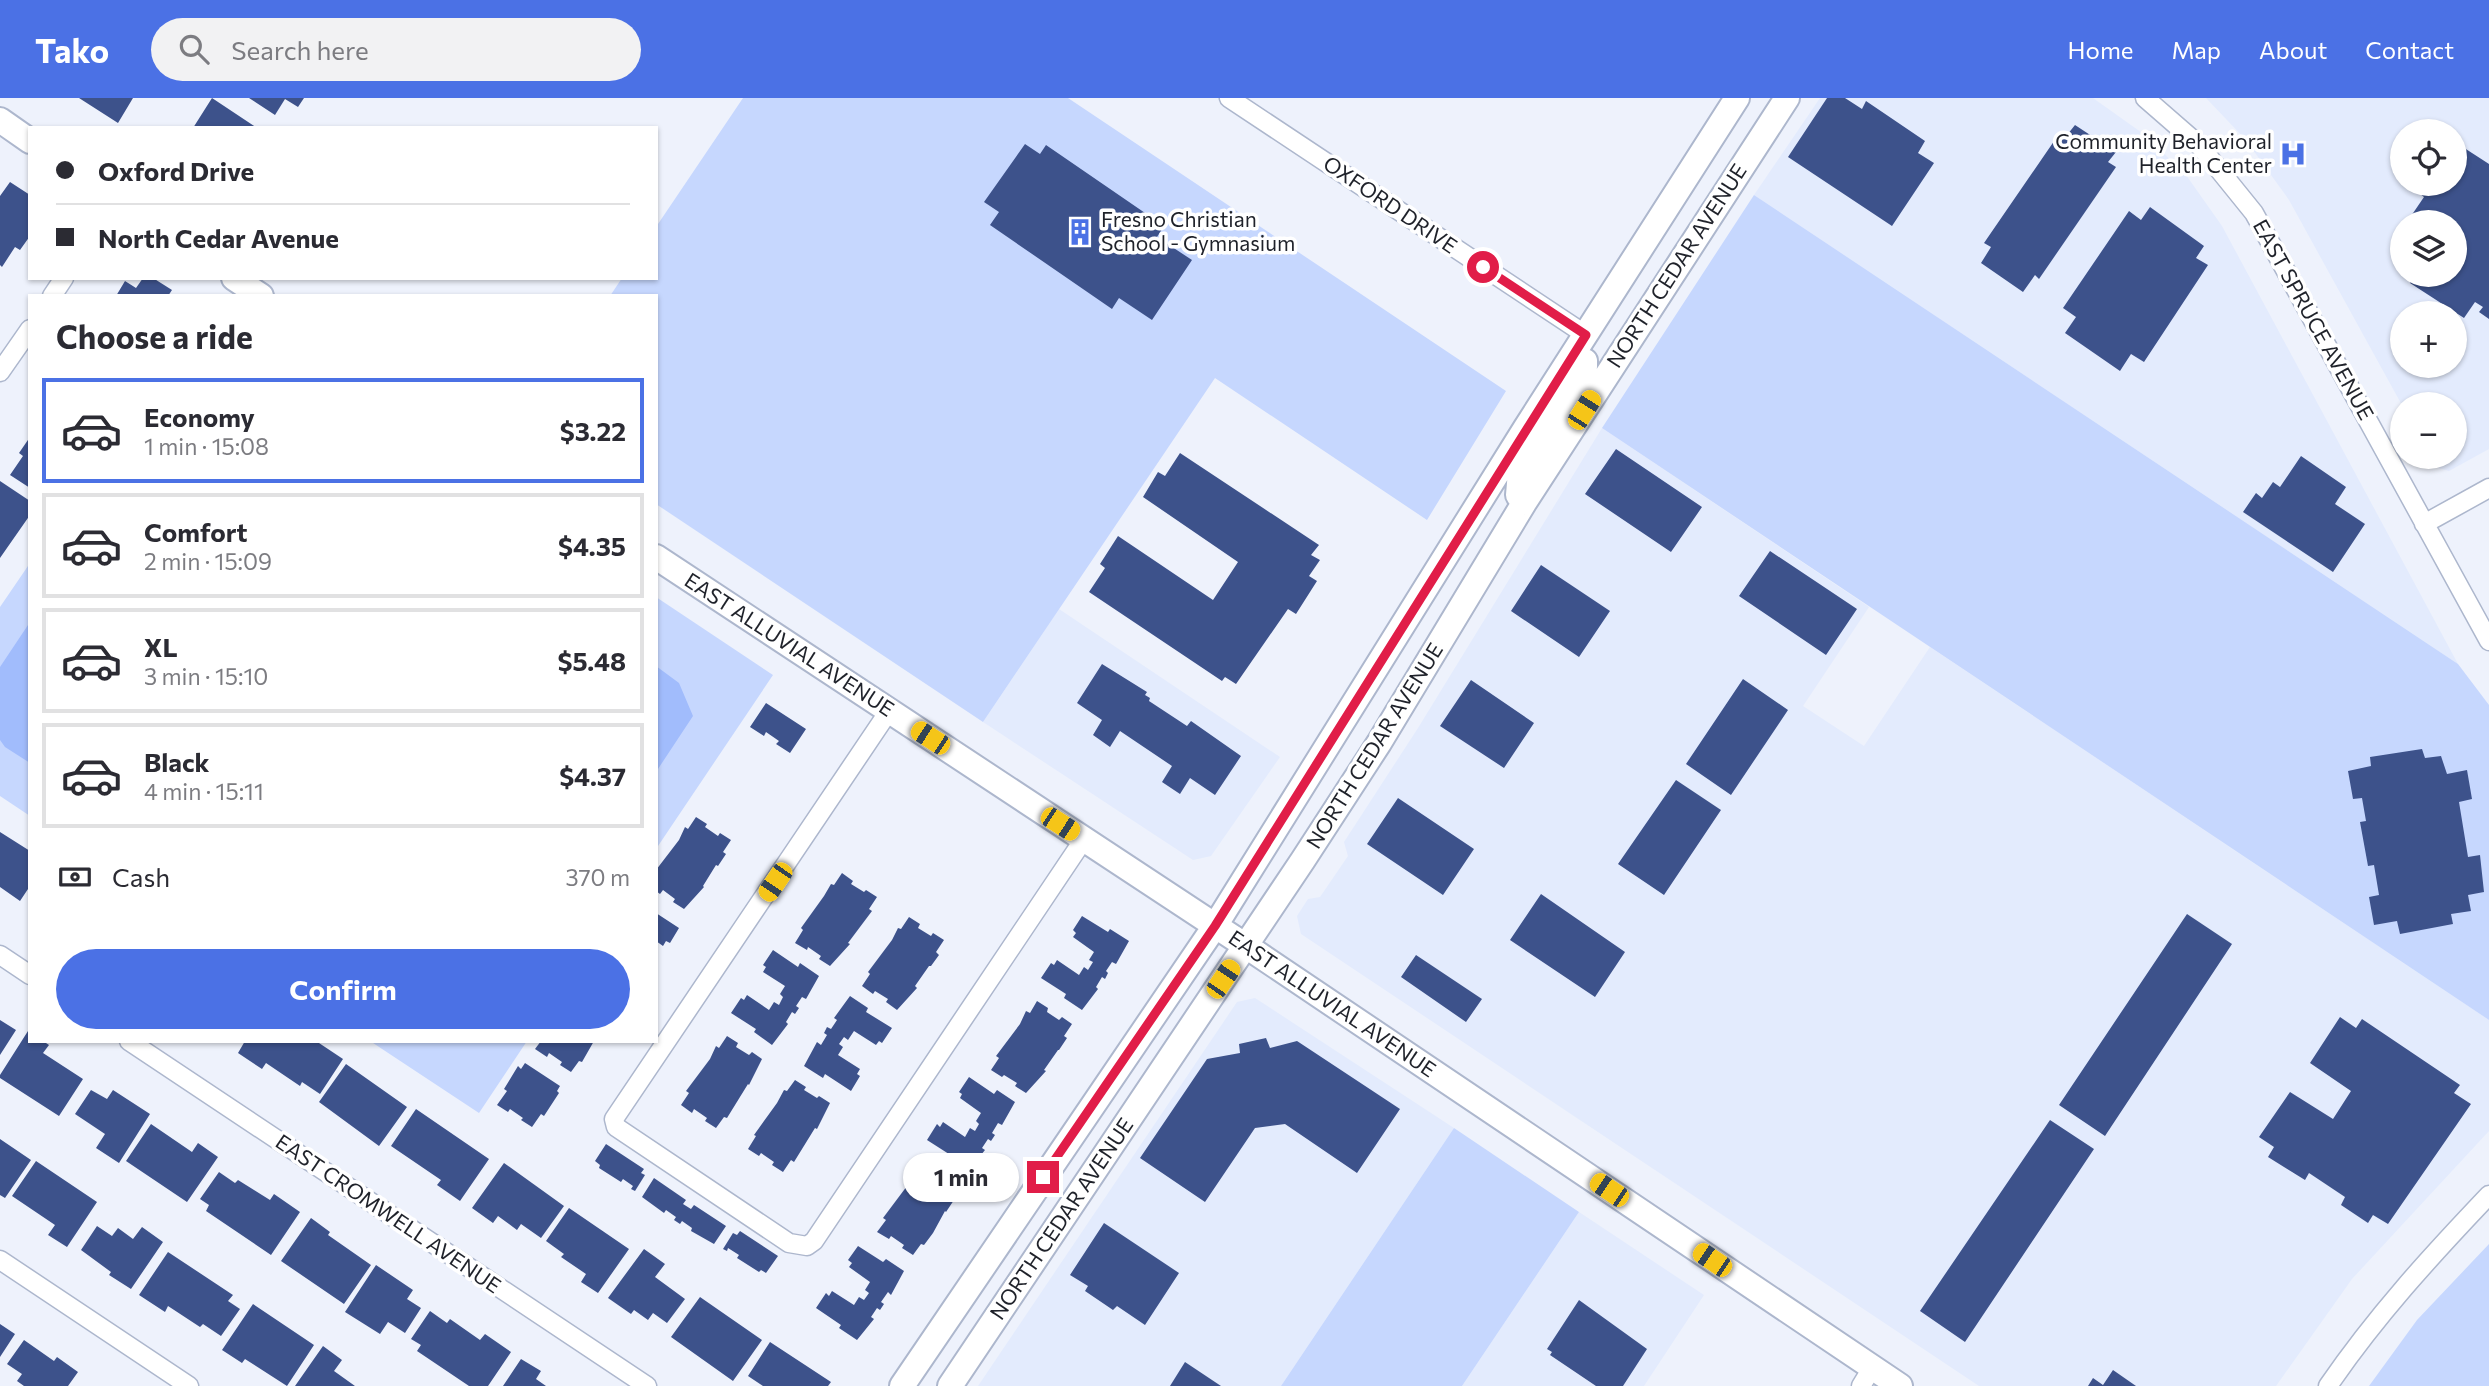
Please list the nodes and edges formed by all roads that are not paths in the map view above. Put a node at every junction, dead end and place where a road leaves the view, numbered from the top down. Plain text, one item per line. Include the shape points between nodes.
1 (1228, 98) edge
2 (1737, 98) edge
3 (1787, 98) edge
4 (2145, 98) edge
5 (0, 120) edge
6 (28, 140) edge
7 (237, 280) edge
8 (258, 294) edge
9 (28, 331) edge
10 (1586, 335) junction
11 (0, 372) edge
12 (2489, 488) edge
13 (1524, 503) junction
14 (2424, 524) junction
15 (658, 558) edge
16 (2489, 641) edge
17 (889, 711) junction
18 (1084, 839) junction
19 (1215, 926) junction
20 (1246, 946) junction
21 (0, 955) edge
22 (28, 974) edge
23 (132, 1043) edge
24 (2489, 1195) edge
25 (0, 1261) edge
26 (953, 1309) junction
27 (1867, 1377) edge
28 (188, 1386) edge
29 (647, 1386) edge
30 (902, 1386) edge
31 (922, 1386) edge
32 (950, 1386) edge
33 (1900, 1386) edge
34 (2328, 1386) edge

1 - 10 street, OXFORD DRIVE
2 - 10 main road, NORTH CEDAR AVENUE
3 - 13 main road, NORTH CEDAR AVENUE
4 - 14 street, EAST SPRUCE AVENUE via 2199,145 2255,213
5 - 6 main road
7 - 8 main road
9 - 11 street
10 - 13 main road via 1585,367 1520,472 1518,495
10 - 19 main road, NORTH CEDAR AVENUE
12 - 14 street
13 - 20 main road, NORTH CEDAR AVENUE via 1379,743
14 - 16 street, EAST SPRUCE AVENUE
15 - 17 main road, EAST ALLUVIAL AVENUE
17 - 18 main road, EAST ALLUVIAL AVENUE
17 - 18 street via 614,1119 616,1127 789,1243 807,1246 814,1241
18 - 19 main road, EAST ALLUVIAL AVENUE
19 - 20 main road, EAST ALLUVIAL AVENUE
19 - 26 main road, NORTH CEDAR AVENUE
20 - 27 main road, EAST ALLUVIAL AVENUE
20 - 32 main road, NORTH CEDAR AVENUE
21 - 22 street
23 - 29 street, EAST CROMWELL AVENUE
24 - 34 street via 2382,1312
25 - 28 street
26 - 30 main road, NORTH CEDAR AVENUE
26 - 31 main road
27 - 33 main road, EAST ALLUVIAL AVENUE

